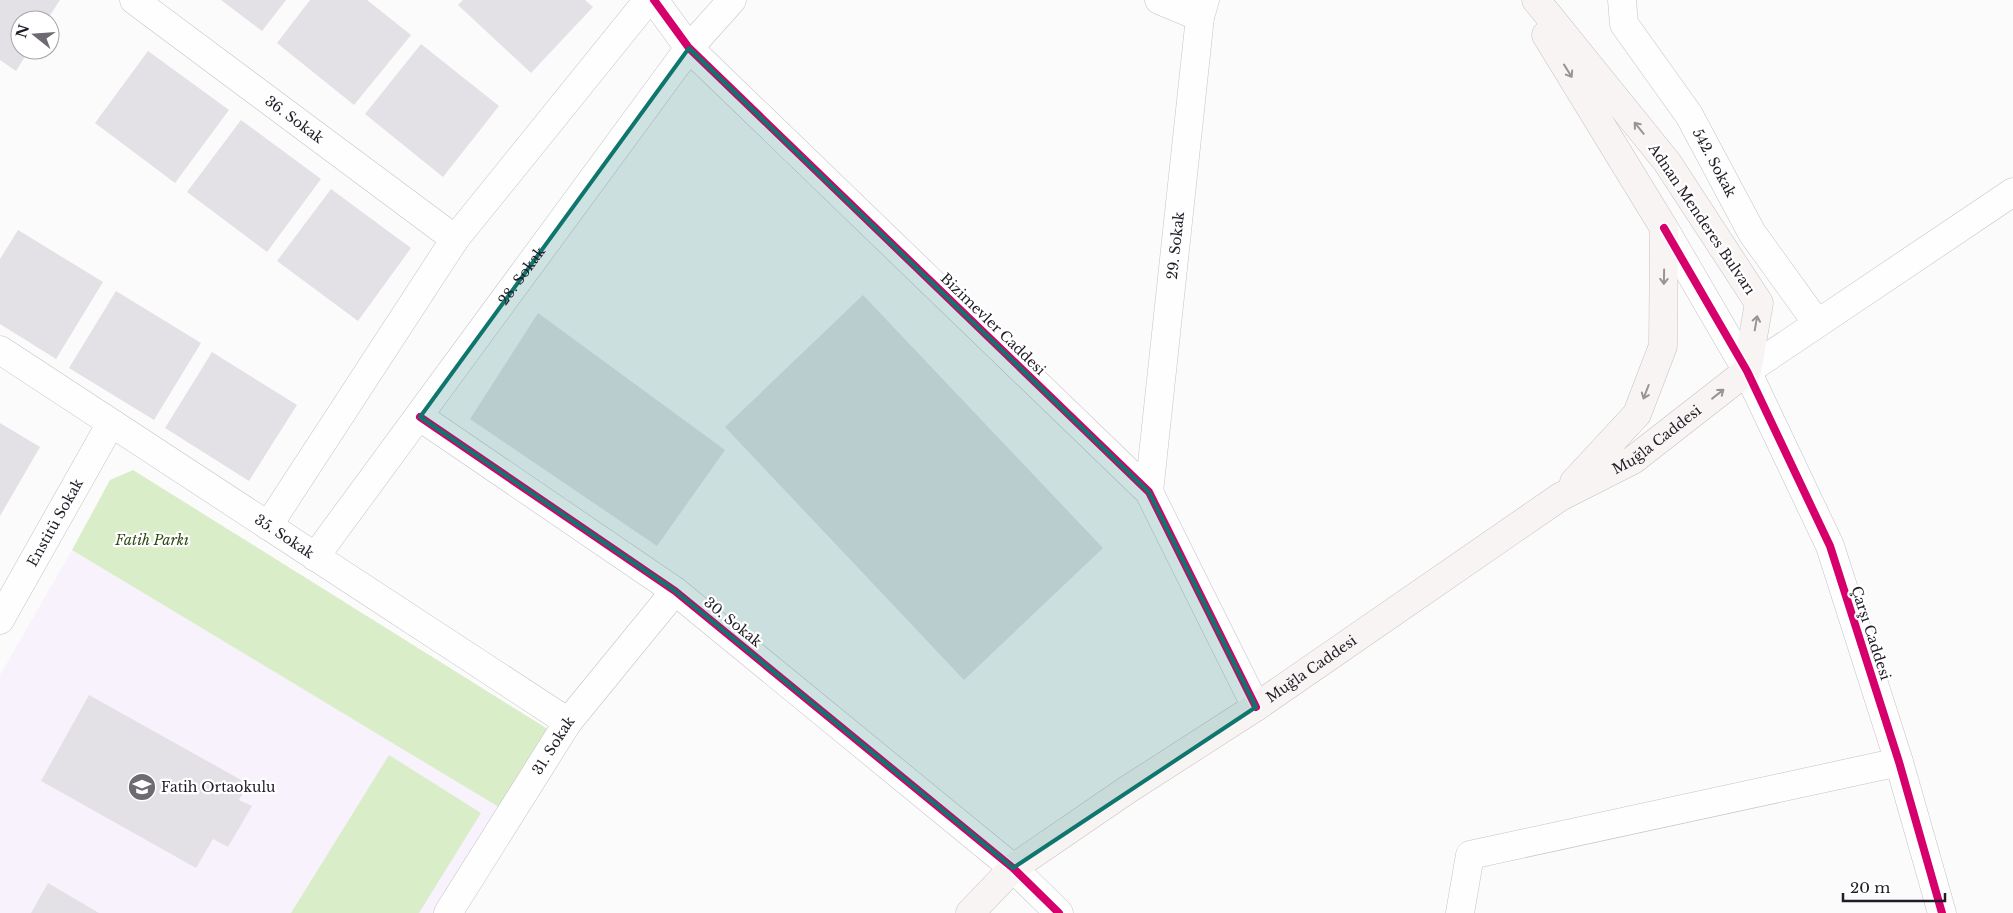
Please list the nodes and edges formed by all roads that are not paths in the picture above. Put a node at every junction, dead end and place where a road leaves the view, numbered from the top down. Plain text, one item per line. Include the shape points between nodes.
1 (134, 0) edge
2 (648, 0) edge
3 (654, 0) edge
4 (732, 0) edge
5 (1159, 0) edge
6 (1524, 0) edge
7 (1536, 0) edge
8 (1622, 0) edge
9 (1203, 9) edge
10 (689, 48) junction
11 (2007, 203) edge
12 (1664, 228) junction
13 (455, 239) junction
14 (1817, 323) junction
15 (0, 350) edge
16 (1747, 372) junction
17 (420, 417) junction
18 (112, 423) junction
19 (1149, 492) junction
20 (1560, 497) junction
21 (268, 526) junction
22 (315, 557) junction
23 (675, 591) junction
24 (0, 620) edge
25 (1256, 707) junction
26 (568, 722) junction
27 (1899, 762) junction
28 (1013, 868) junction
29 (448, 913) edge
30 (970, 913) edge
31 (1059, 913) edge
32 (1460, 913) edge
33 (1942, 913) edge

1 - 13 street, 36. Sokak
2 - 13 street
3 - 10 street, Bizimevler Caddesi
4 - 10 street, 28. Sokak
5 - 9 street
6 -> 12 main road
16 -> 7 main road, Adnan Menderes Bulvarı via 1759,304 1667,162
8 - 14 street, 542. Sokak via 1624,24 1689,115 1752,233
9 - 19 street, 29. Sokak
10 - 17 street, 28. Sokak
10 - 19 street, Bizimevler Caddesi
11 - 14 street
12 - 16 street
12 -> 20 main road, Muğla Caddesi via 1663,346 1638,414
13 - 21 street
14 - 16 street
15 - 18 street, 35. Sokak
20 -> 16 main road, Muğla Caddesi via 1633,460
16 - 27 street, Çarşı Caddesi via 1830,546
17 - 22 street, 28. Sokak
17 - 23 street, 30. Sokak
18 - 21 street, 35. Sokak
18 - 24 street, Enstitü Sokak
19 - 25 street, Bizimevler Caddesi
20 - 25 main road, Muğla Caddesi
21 - 22 street, 35. Sokak
22 - 26 street, 35. Sokak
23 - 26 street, 31. Sokak
23 - 28 street, 30. Sokak
25 - 28 main road, Muğla Caddesi
26 - 29 street, 31. Sokak
27 - 32 street via 1470,855
27 - 33 street, Çarşı Caddesi
28 - 30 main road, Muğla Caddesi
28 - 31 street, 30. Sokak

